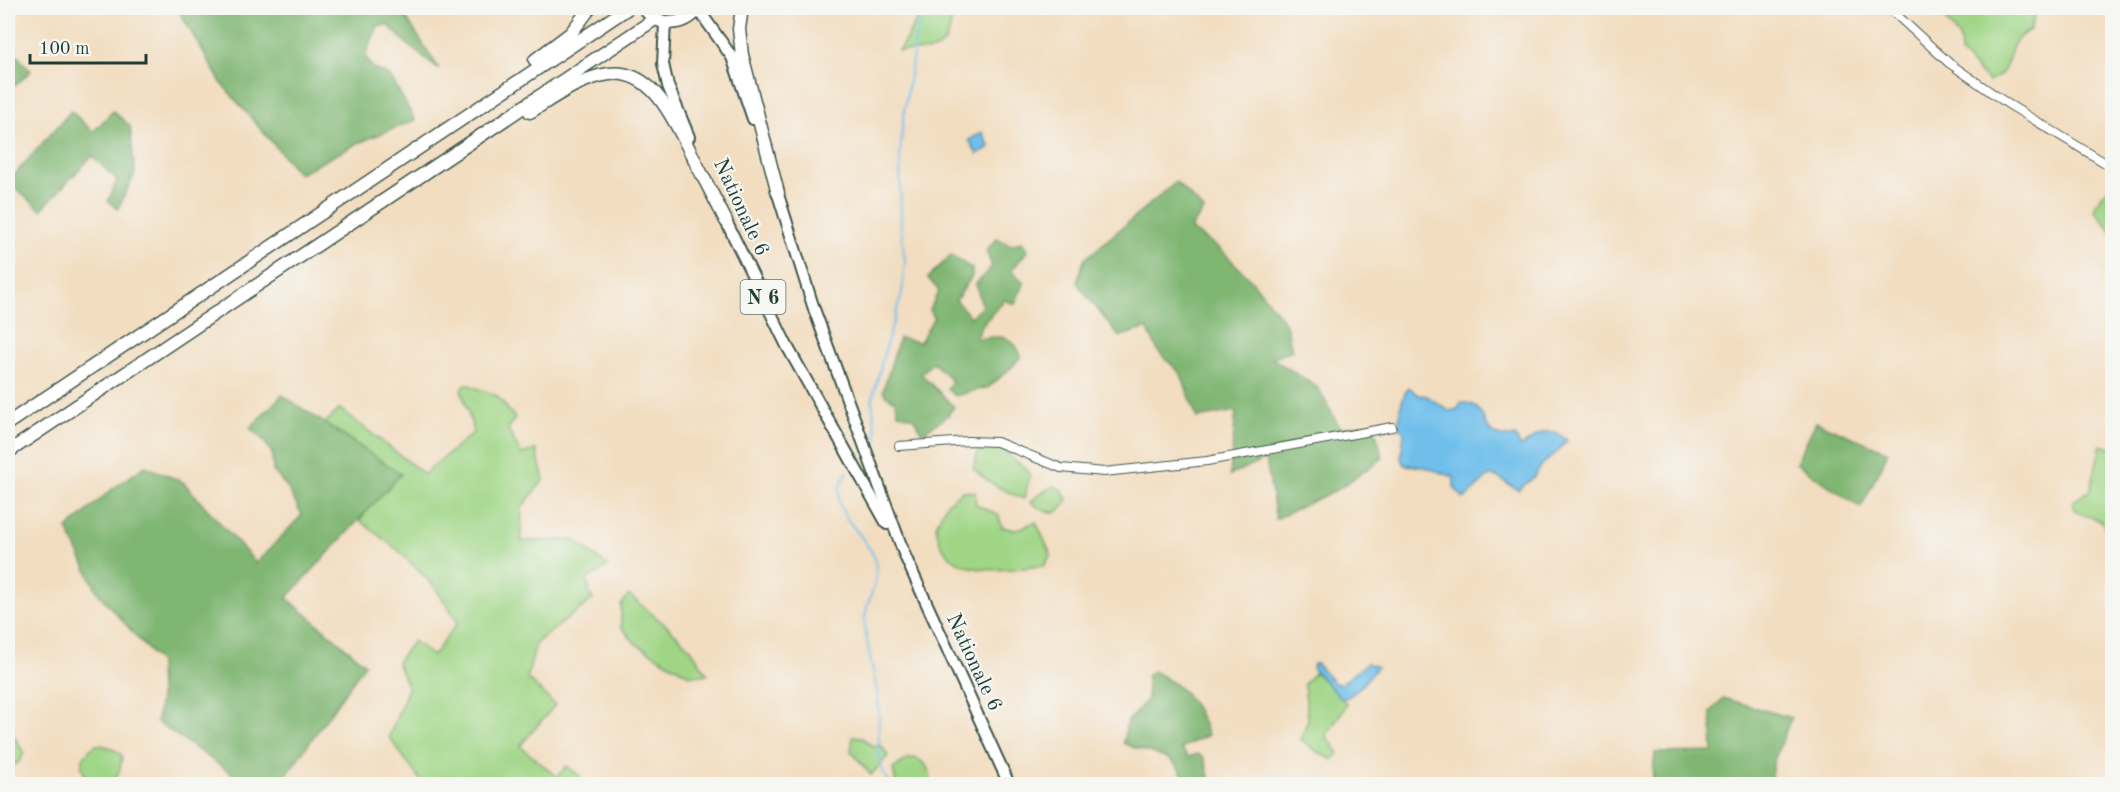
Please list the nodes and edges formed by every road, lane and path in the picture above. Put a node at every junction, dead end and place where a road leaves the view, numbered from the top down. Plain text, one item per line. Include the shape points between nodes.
1 (590, 8) edge
2 (628, 8) edge
3 (644, 8) edge
4 (699, 8) edge
5 (742, 8) edge
6 (1889, 8) edge
7 (660, 21) junction
8 (2112, 167) edge
9 (357, 189) junction
10 (778, 193) junction
11 (370, 209) junction
12 (726, 221) junction
13 (8, 423) edge
14 (1392, 428) dead end
15 (899, 446) dead end
16 (8, 452) edge
17 (905, 556) junction
18 (1009, 784) edge

1 - 9 highway via 571,33 546,53
2 - 9 highway
3 - 7 highway
4 - 7 highway, Nationale 6 / N 6 via 684,21
4 - 10 main road, Nationale 6 / N 6 via 732,57
5 - 10 highway via 742,56
6 - 8 street via 1949,63
7 - 11 highway
7 - 12 main road, Nationale 6 / N 6 via 668,86
9 - 13 highway
10 - 17 main road, Nationale 6 / N 6 via 814,309
11 - 12 highway via 563,91 610,74 630,75 658,97 672,116
11 - 16 highway
12 - 17 main road, Nationale 6 / N 6 via 787,346
14 - 15 street via 1207,461 1104,472 1061,468 998,442
17 - 18 main road, Nationale 6 / N 6

